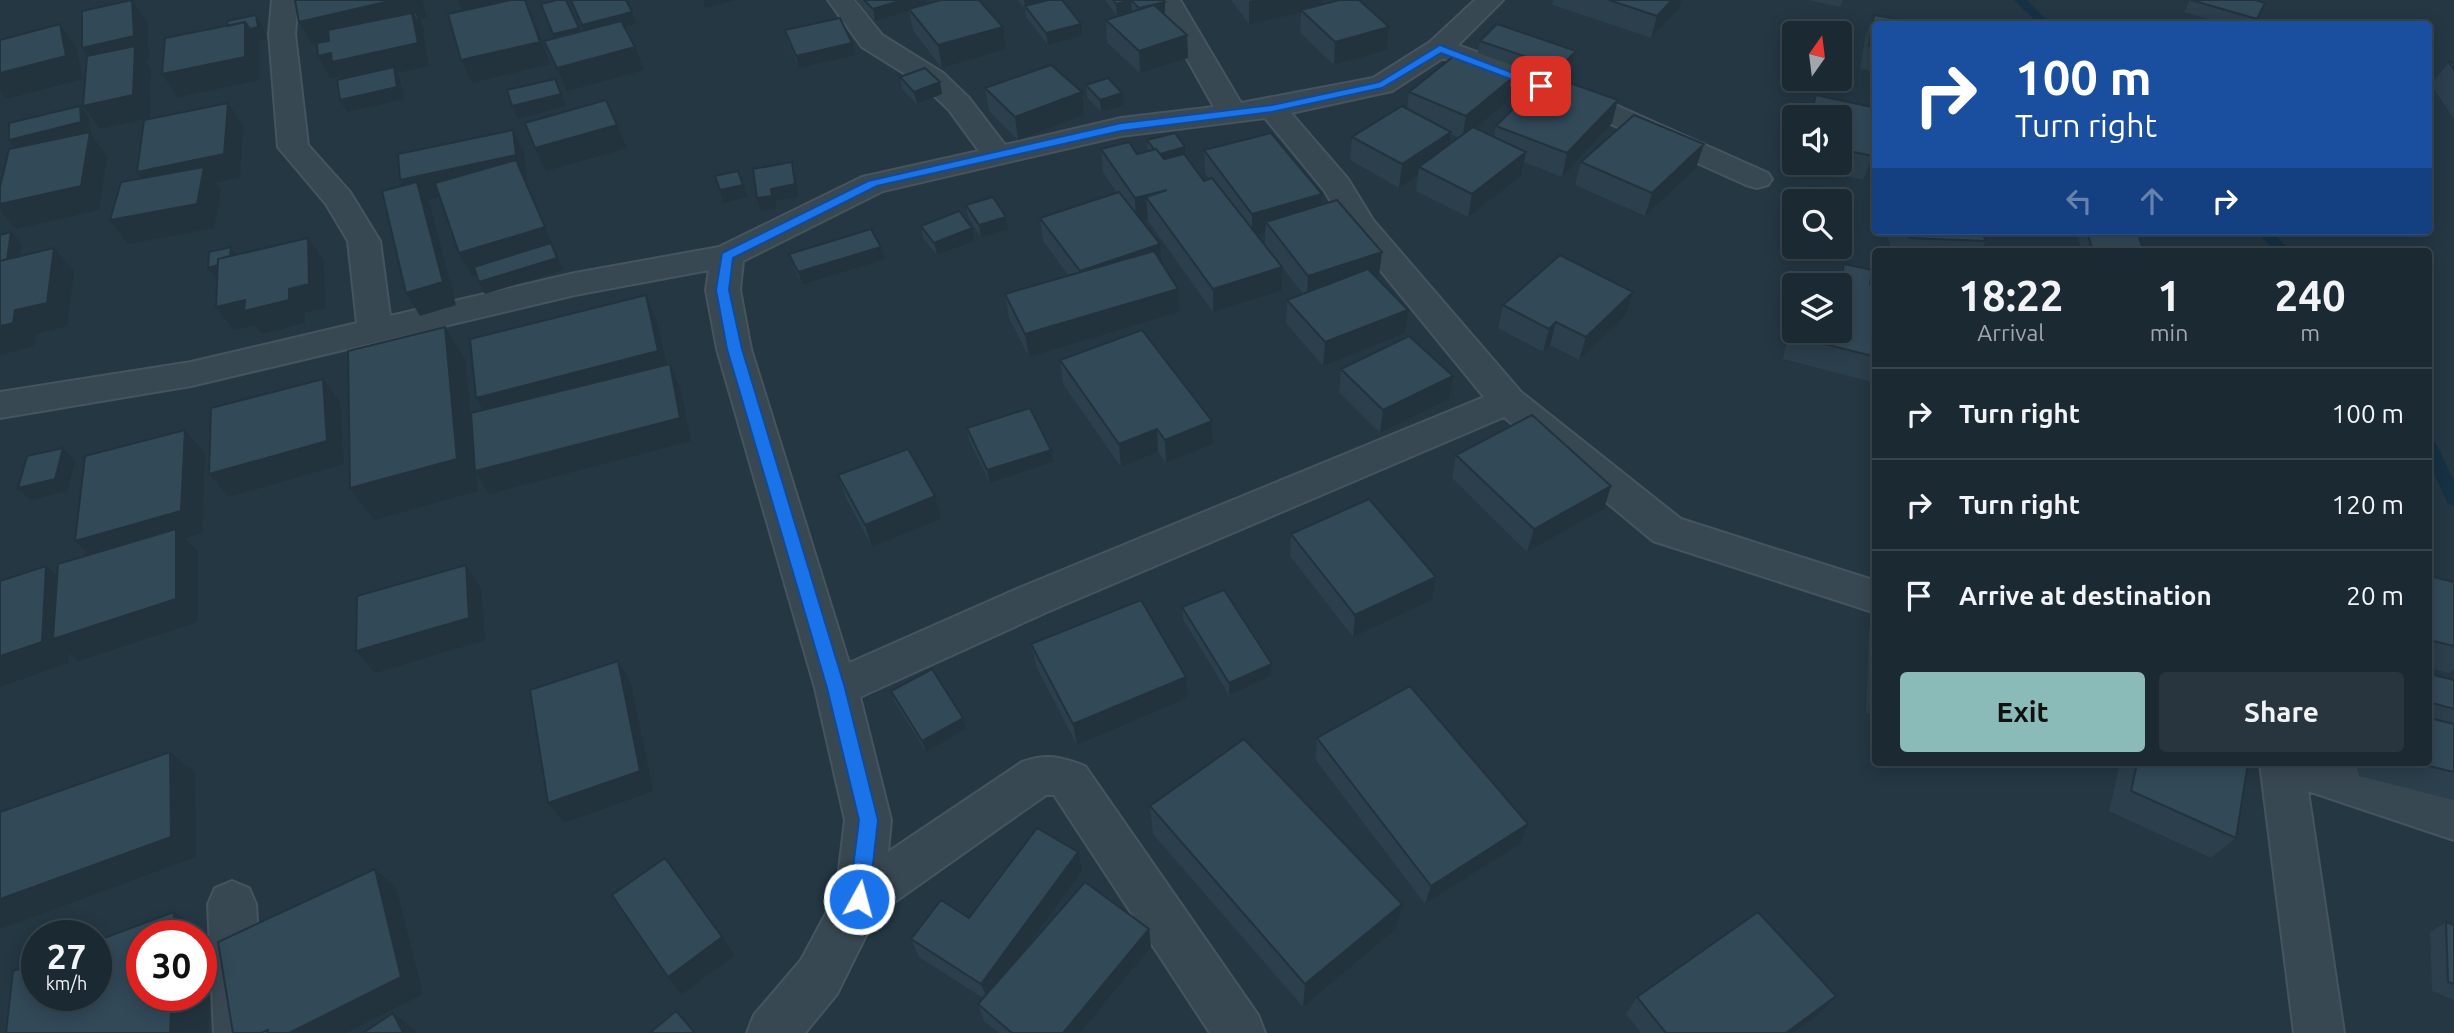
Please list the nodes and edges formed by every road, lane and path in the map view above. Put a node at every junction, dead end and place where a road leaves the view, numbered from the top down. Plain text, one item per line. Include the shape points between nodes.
1 (285, 0) edge
2 (841, 0) edge
3 (1167, 0) edge
4 (1490, 0) edge
5 (1440, 48) junction
6 (1272, 108) junction
7 (1233, 114) junction
8 (996, 153) junction
9 (1757, 179) dead end
10 (727, 256) junction
11 (375, 330) junction
12 (1508, 401) junction
13 (0, 405) edge
14 (1872, 596) edge
15 (836, 688) junction
16 (2284, 766) edge
17 (2293, 766) edge
18 (2454, 819) edge
19 (859, 899) junction
20 (232, 904) dead end
21 (239, 1033) edge
22 (772, 1033) edge
23 (1241, 1033) edge
24 (2319, 1033) edge

1 - 11 street via 282,34 293,147 339,199 364,241
2 - 8 street via 878,46 933,79 960,104
3 - 7 street
4 - 5 street
5 - 6 street via 1382,85
5 - 9 street via 1592,105
6 - 7 street
6 - 12 street via 1337,186 1360,225
7 - 8 street via 1121,127
8 - 10 street via 873,184
10 - 11 street via 575,284
10 - 15 street via 723,290 734,349
11 - 13 street via 191,374
12 - 14 street via 1667,530
12 - 15 street
15 - 19 street via 868,820
16 - 24 street
17 - 18 street
19 - 22 street via 819,977
19 - 23 street via 1038,776 1055,775 1069,780
20 - 21 street

